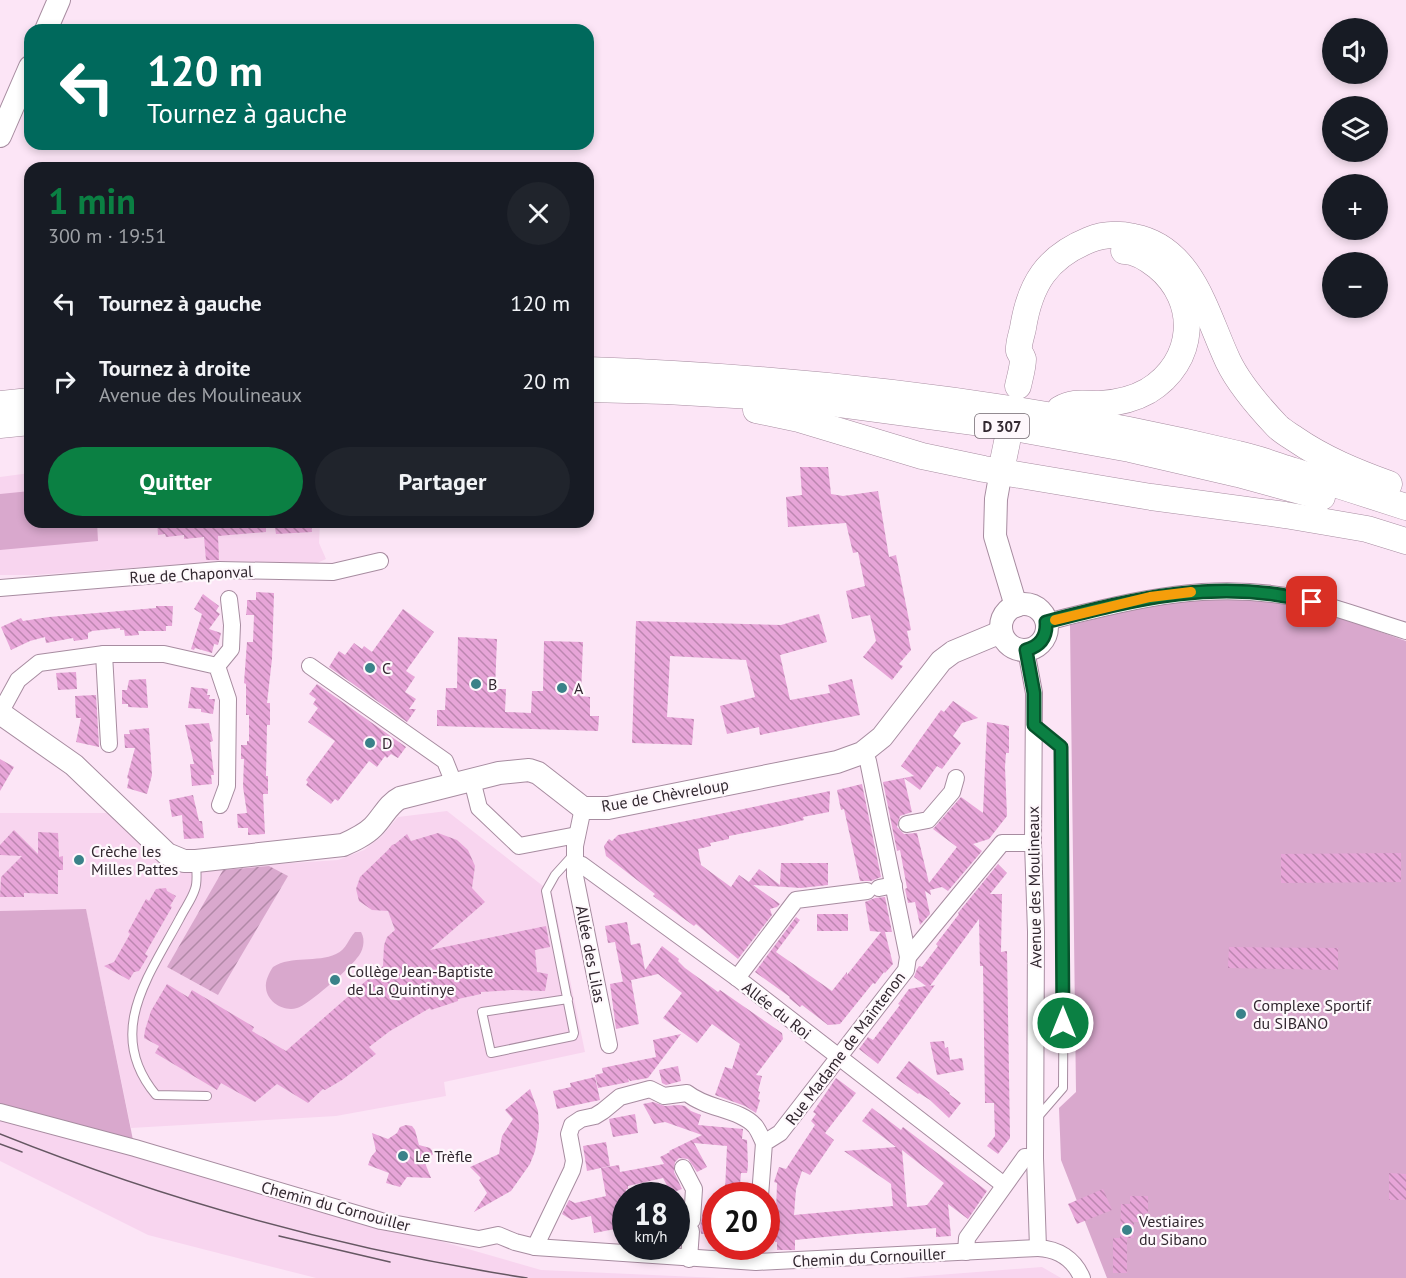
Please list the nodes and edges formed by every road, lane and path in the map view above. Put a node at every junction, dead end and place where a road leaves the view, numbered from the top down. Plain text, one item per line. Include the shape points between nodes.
1 (59, 0) edge
2 (49, 24) edge
3 (24, 81) edge
4 (0, 136) edge
5 (1023, 357) junction
6 (594, 370) edge
7 (1018, 386) dead end
8 (594, 389) edge
9 (676, 392) junction
10 (24, 402) edge
11 (0, 404) edge
12 (1051, 414) junction
13 (24, 423) edge
14 (0, 425) edge
15 (1007, 442) dead end
16 (1001, 471) junction
17 (1406, 491) edge
18 (1406, 507) edge
19 (1406, 524) edge
20 (1406, 541) edge
21 (380, 561) dead end
22 (0, 588) edge
23 (229, 599) dead end
24 (1016, 606) junction
25 (1046, 622) junction
26 (1001, 632) junction
27 (1406, 632) edge
28 (1026, 650) junction
29 (104, 654) junction
30 (217, 666) junction
31 (310, 666) dead end
32 (0, 713) edge
33 (1034, 725) junction
34 (109, 744) dead end
35 (862, 753) junction
36 (956, 778) dead end
37 (463, 783) junction
38 (220, 805) dead end
39 (583, 808) junction
40 (895, 826) junction
41 (577, 835) junction
42 (1033, 843) junction
43 (575, 858) junction
44 (196, 861) junction
45 (880, 888) junction
46 (908, 957) junction
47 (737, 978) junction
48 (568, 999) junction
49 (609, 1045) dead end
50 (837, 1057) junction
51 (207, 1096) dead end
52 (0, 1112) edge
53 (1035, 1120) junction
54 (764, 1143) junction
55 (1035, 1158) junction
56 (684, 1168) dead end
57 (761, 1182) edge
58 (1004, 1185) junction
59 (535, 1247) junction
60 (690, 1248) edge
61 (1038, 1248) junction
62 (966, 1252) junction
63 (612, 1253) edge
64 (780, 1254) edge
65 (1082, 1278) edge

1 - 2 street
3 - 4 street
5 - 7 main road
5 - 12 main road, D 307 via 1029,352 1044,297 1058,274 1078,259 1101,251 1129,251 1167,274 1180,294 1188,321 1183,352 1169,375 1148,391 1126,400 1070,403
5 - 17 main road via 1019,351 1025,311 1034,286 1050,264 1071,247 1096,237 1122,235 1149,240 1186,269 1229,363 1279,428 1345,468
6 - 12 main road, D 307 via 803,382
8 - 9 main road, D 307
9 - 16 main road via 799,419 922,456
9 - 19 main road, D 307 via 802,399 1027,430 1238,474
10 - 11 main road
12 - 18 main road, D 307 via 1241,454
13 - 14 main road
15 - 16 main road
16 - 20 main road via 1367,529
16 - 24 street via 995,536
21 - 22 street, Rue de Chaponval via 333,572 219,570
23 - 30 street via 231,649
24 - 25 street via 1031,606
24 - 26 street via 1006,613
25 - 27 street via 1150,597 1226,590 1299,598
25 - 28 street via 1040,643
26 - 28 street via 1013,648
26 - 35 street, Rue de Chèvreloup via 941,661 882,737
28 - 33 street, Avenue des Moulineaux via 1034,693
29 - 30 street via 164,654
29 - 32 street via 39,663 18,680
29 - 34 street
30 - 38 street via 228,699 227,786
31 - 37 street via 445,761
32 - 44 street, Rue de Chèvreloup via 74,765 167,854
33 - 42 street, Avenue des Moulineaux
33 - 53 lane via 1061,747 1064,935 1063,1088
35 - 39 street, Rue de Chèvreloup via 837,762 608,808
35 - 40 street, Rue Madame de Maintenon
36 - 40 street via 952,792 928,820
37 - 39 street, Rue de Chèvreloup via 529,770
37 - 41 street via 479,808 519,846
37 - 44 street, Rue de Chèvreloup via 393,802 368,832 343,845
39 - 41 street, Allée des Lilas
40 - 45 street, Rue Madame de Maintenon
41 - 43 street, Allée des Lilas
42 - 46 street via 1002,843
42 - 53 street, Avenue des Moulineaux
43 - 47 street, Allée du Roi
43 - 48 lane via 555,875 546,891
43 - 49 street, Allée des Lilas via 575,876
44 - 51 lane via 196,887 138,997 131,1026 132,1048 156,1095
45 - 46 street, Rue Madame de Maintenon
45 - 47 street via 796,900
46 - 50 street, Rue Madame de Maintenon via 906,970
47 - 50 street, Allée du Roi
48 - 48 lane via 573,1036 491,1053 482,1012
50 - 54 street, Rue Madame de Maintenon via 780,1133
50 - 58 street, Allée du Roi
52 - 59 street, Chemin du Cornouiller via 381,1221 479,1239 498,1235
53 - 55 street, Avenue des Moulineaux
54 - 57 street
54 - 59 street via 746,1118 697,1101 687,1093 664,1096 650,1089 620,1097 595,1116 572,1125 572,1170
55 - 58 street via 1025,1157
55 - 61 street, Avenue des Moulineaux
56 - 60 street via 694,1189
58 - 62 street via 967,1238
59 - 63 street, Chemin du Cornouiller
61 - 62 street, Chemin du Cornouiller
61 - 65 street via 1063,1255
62 - 64 street, Chemin du Cornouiller

